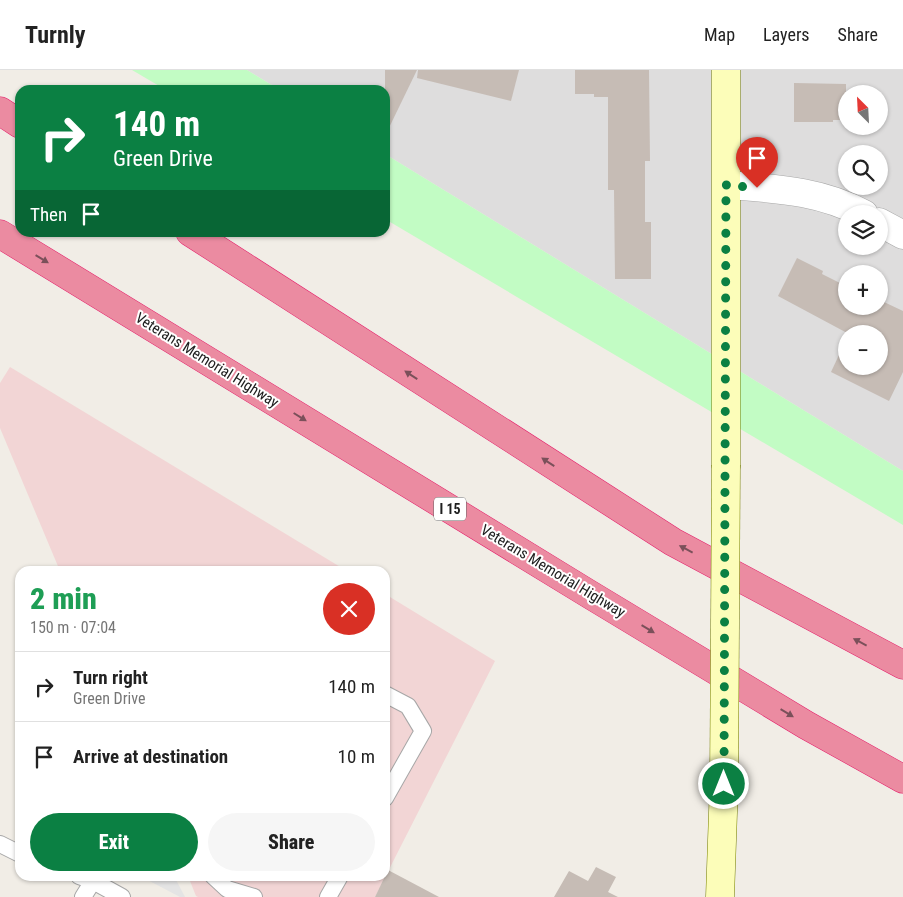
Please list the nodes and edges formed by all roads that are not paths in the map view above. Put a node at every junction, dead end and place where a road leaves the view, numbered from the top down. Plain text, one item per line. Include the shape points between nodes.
1 (726, 70) edge
2 (0, 111) edge
3 (15, 121) edge
4 (726, 185) junction
5 (847, 205) edge
6 (888, 226) edge
7 (0, 234) edge
8 (903, 234) edge
9 (198, 237) edge
10 (903, 665) edge
11 (390, 697) edge
12 (903, 779) edge
13 (390, 789) edge
14 (0, 844) edge
15 (15, 852) edge
16 (86, 881) edge
17 (90, 881) edge
18 (217, 881) edge
19 (337, 881) edge
20 (225, 893) edge
21 (83, 897) edge
22 (122, 897) edge
23 (254, 897) edge
24 (328, 897) edge
25 (720, 897) edge

1 - 4 street
2 - 3 highway
4 - 5 street via 792,190
4 - 25 street, bridge via 724,784
6 - 8 street
7 -> 12 highway, Veterans Memorial Highway / I 15 via 806,725
10 -> 9 highway via 673,542
11 - 13 lane via 408,706 423,731
14 - 15 lane
16 - 21 lane
17 - 22 lane
18 - 20 lane
19 - 24 lane
20 - 23 lane

